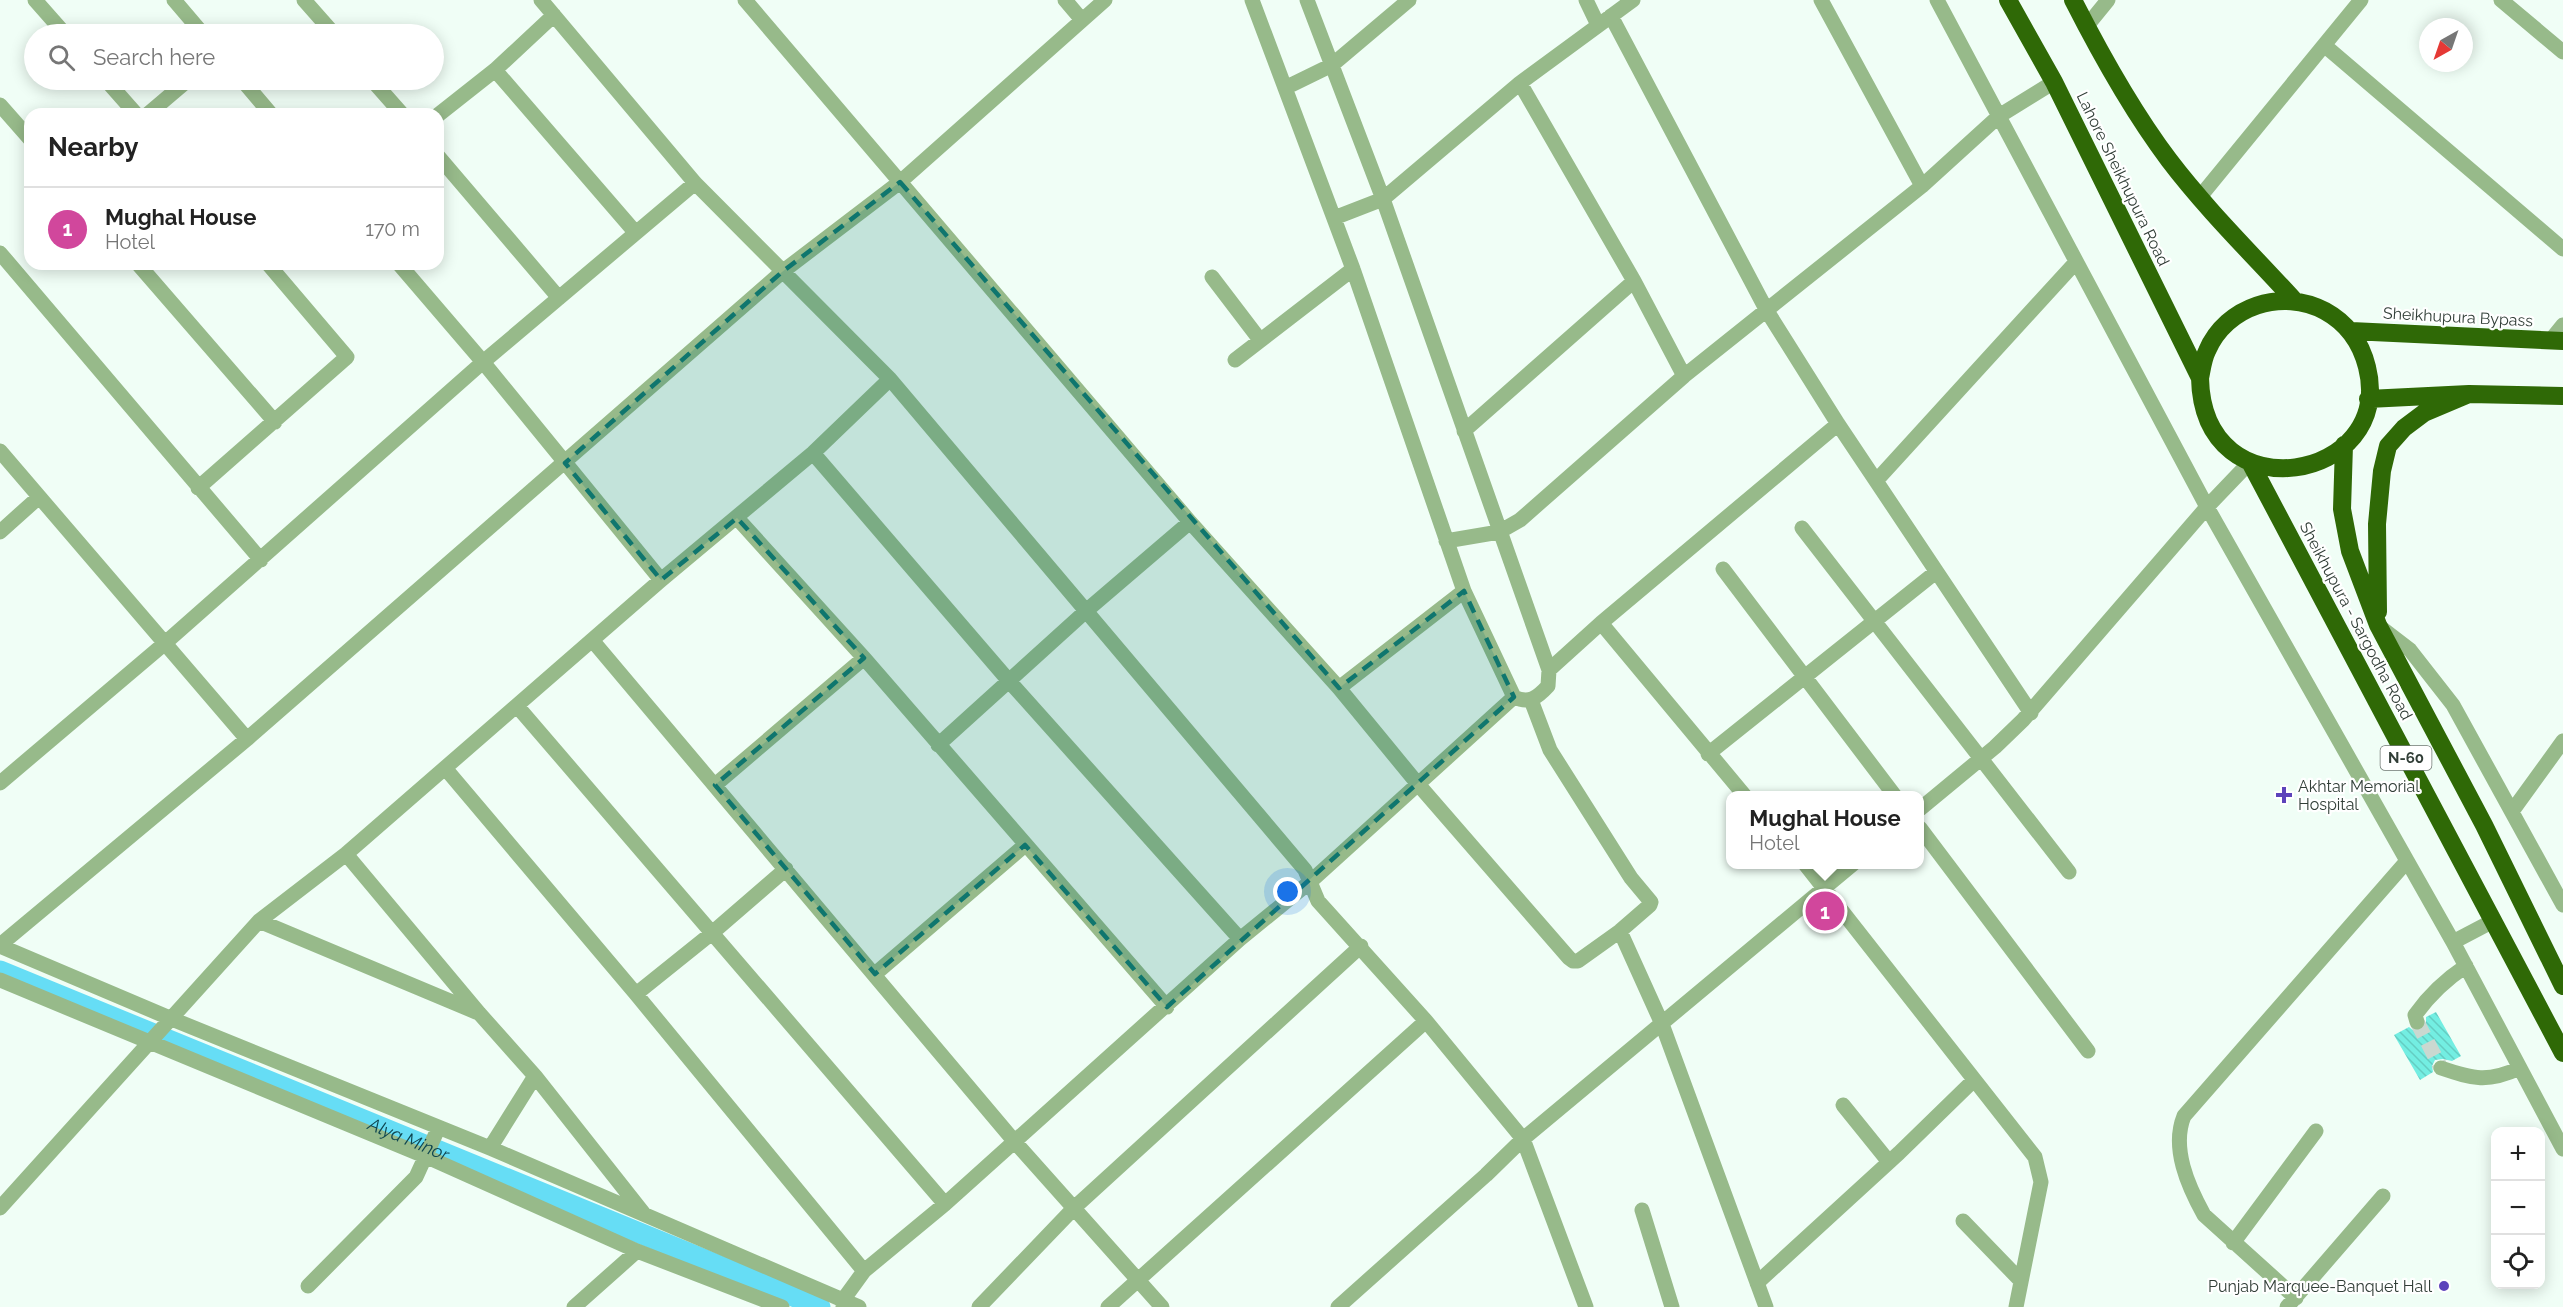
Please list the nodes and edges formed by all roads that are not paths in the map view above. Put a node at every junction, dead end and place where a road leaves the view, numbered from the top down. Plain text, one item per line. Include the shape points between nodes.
1 (34, 0) edge
2 (174, 0) edge
3 (304, 0) edge
4 (541, 0) edge
5 (745, 0) edge
6 (1065, 0) edge
7 (1105, 0) edge
8 (1252, 0) edge
9 (1306, 0) edge
10 (1409, 0) edge
11 (1586, 0) edge
12 (1632, 0) edge
13 (1821, 0) edge
14 (1937, 0) edge
15 (2008, 0) edge
16 (2073, 0) edge
17 (2108, 0) edge
18 (2361, 0) edge
19 (2501, 0) edge
20 (554, 15) junction
21 (1082, 20) junction
22 (1605, 20) junction
23 (56, 24) edge
24 (194, 24) edge
25 (324, 24) edge
26 (2086, 27) junction
27 (2324, 45) junction
28 (2563, 52) edge
29 (1332, 65) junction
30 (495, 70) junction
31 (2054, 82) junction
32 (1520, 83) junction
33 (1287, 87) junction
34 (115, 90) edge
35 (176, 90) edge
36 (251, 90) edge
37 (381, 90) edge
38 (0, 105) edge
39 (131, 108) edge
40 (155, 108) edge
41 (266, 108) edge
42 (397, 108) edge
43 (444, 110) edge
44 (1999, 116) junction
45 (24, 132) edge
46 (444, 163) edge
47 (900, 182) junction
48 (695, 183) junction
49 (1922, 186) junction
50 (2199, 198) junction
51 (1383, 199) junction
52 (1334, 218) junction
53 (635, 232) junction
54 (2563, 249) edge
55 (0, 253) edge
56 (2076, 262) junction
57 (1353, 269) junction
58 (143, 270) edge
59 (273, 270) edge
60 (404, 270) edge
61 (782, 272) junction
62 (1212, 277) dead end
63 (1634, 281) junction
64 (558, 298) junction
65 (2294, 300) junction
66 (1767, 310) junction
67 (2563, 325) edge
68 (2350, 331) junction
69 (1260, 340) junction
70 (2557, 341) edge
71 (1235, 360) dead end
72 (483, 362) junction
73 (1684, 376) junction
74 (2200, 378) junction
75 (890, 379) junction
76 (2469, 394) junction
77 (2563, 396) edge
78 (2368, 399) junction
79 (275, 422) junction
80 (1838, 424) junction
81 (1464, 431) junction
82 (2344, 445) junction
83 (0, 451) edge
84 (813, 453) junction
85 (2250, 462) junction
86 (565, 463) junction
87 (1876, 481) junction
88 (198, 488) junction
89 (39, 497) junction
90 (2207, 507) junction
91 (737, 518) junction
92 (1190, 522) junction
93 (1802, 528) dead end
94 (0, 532) edge
95 (1499, 532) junction
96 (1446, 541) junction
97 (261, 560) junction
98 (1723, 569) dead end
99 (1936, 572) junction
100 (661, 580) junction
101 (1464, 591) junction
102 (1086, 611) junction
103 (1875, 621) junction
104 (1601, 623) junction
105 (2378, 625) junction
106 (592, 640) junction
107 (165, 644) junction
108 (864, 658) junction
109 (1549, 670) junction
110 (1804, 677) junction
111 (1009, 681) junction
112 (1338, 688) junction
113 (1514, 697) junction
114 (1531, 700) junction
115 (517, 706) junction
116 (2031, 712) junction
117 (247, 739) junction
118 (2563, 741) edge
119 (938, 745) junction
120 (1708, 753) junction
121 (1981, 758) junction
122 (445, 768) junction
123 (0, 783) edge
124 (1417, 783) junction
125 (715, 785) junction
126 (1741, 791) edge
127 (1892, 791) edge
128 (1924, 806) edge
129 (2513, 810) junction
130 (1924, 833) edge
131 (1025, 845) junction
132 (346, 854) junction
133 (2407, 861) junction
134 (786, 869) junction
135 (1809, 869) edge
136 (1847, 869) edge
137 (2069, 872) dead end
138 (1310, 882) junction
139 (1825, 887) junction
140 (2563, 905) edge
141 (259, 921) junction
142 (2493, 921) junction
143 (1620, 932) junction
144 (712, 933) junction
145 (1240, 939) junction
146 (2453, 942) junction
147 (0, 946) edge
148 (1361, 946) junction
149 (2466, 966) junction
150 (875, 974) junction
151 (0, 980) edge
152 (2563, 986) edge
153 (636, 994) junction
154 (1167, 1008) junction
155 (479, 1013) junction
156 (172, 1020) junction
157 (1425, 1021) junction
158 (2417, 1022) dead end
159 (1662, 1024) junction
160 (150, 1044) junction
161 (2088, 1051) dead end
162 (2563, 1053) edge
163 (2441, 1068) dead end
164 (2520, 1068) junction
165 (535, 1076) junction
166 (1974, 1080) junction
167 (1843, 1105) dead end
168 (2316, 1131) dead end
169 (1522, 1139) junction
170 (1014, 1141) junction
171 (432, 1143) junction
172 (489, 1148) junction
173 (2563, 1149) edge
174 (1889, 1162) junction
175 (2383, 1196) dead end
176 (945, 1204) junction
177 (1075, 1207) junction
178 (0, 1208) edge
179 (1642, 1210) dead end
180 (646, 1216) junction
181 (1963, 1221) dead end
182 (2233, 1242) junction
183 (638, 1251) junction
184 (864, 1271) junction
185 (1137, 1278) junction
186 (2021, 1281) junction
187 (1757, 1283) junction
188 (308, 1286) dead end
189 (2291, 1303) edge
190 (843, 1304) edge
191 (574, 1307) edge
192 (782, 1307) edge
193 (859, 1307) edge
194 (979, 1307) edge
195 (1108, 1307) edge
196 (1162, 1307) edge
197 (1339, 1307) edge
198 (1586, 1307) edge
199 (1672, 1307) edge
200 (1766, 1307) edge
201 (2016, 1307) edge

1 - 23 street
2 - 24 street
3 - 25 street
4 - 20 street
5 - 47 street
6 - 21 street
7 - 21 street
8 - 33 street
9 - 29 street
10 - 29 street
11 - 22 street
12 - 22 street
13 - 49 street
14 - 44 street
15 - 31 highway, Lahore Sheikhupura Road
16 - 26 highway
17 - 26 street
18 - 27 street
19 - 28 street
20 - 30 street
20 - 48 street
21 - 47 street
22 - 32 street
22 - 66 street
26 - 50 highway via 2140,120
27 - 50 street
27 - 54 street
29 - 33 street
29 - 51 street
30 - 43 street
30 - 53 street
31 - 44 street
31 - 74 highway, Lahore Sheikhupura Road
32 - 51 street
32 - 63 street
33 - 52 street
34 - 39 street
35 - 40 street
36 - 41 street
37 - 42 street
38 - 45 street
44 - 49 street
44 - 56 street
46 - 64 street
47 - 61 street
47 - 92 street
48 - 53 street
48 - 61 street
49 - 66 street
50 - 65 highway
51 - 52 street
51 - 81 street
52 - 57 street
53 - 64 street
55 - 88 street
56 - 87 street
56 - 90 street
57 - 69 street
57 - 96 street
58 - 79 street
59 - 79 street via 346,357
60 - 72 street
61 - 75 street
61 - 86 street
62 - 69 street
63 - 73 street
63 - 81 street
64 - 72 street
65 - 68 highway via 2335,316
65 - 74 highway via 2266,302 2241,311 2221,329 2206,352
66 - 73 street
66 - 80 street
67 - 70 street
68 - 70 highway, Sheikhupura Bypass
68 - 78 highway via 2369,375
69 - 71 street
72 - 86 street
72 - 97 street
73 - 95 street via 1542,502
74 - 85 highway via 2200,395 2212,428 2235,453
75 - 84 street
75 - 102 street
76 - 77 highway
76 - 78 highway
76 - 105 highway via 2424,413 2388,446 2376,524
78 - 82 highway via 2356,432
79 - 88 street
80 - 87 street
80 - 104 street
81 - 95 street
82 - 85 highway via 2331,456 2300,468 2266,467
82 - 105 highway, Sheikhupura - Sargodha Road / N-60 via 2342,509 2350,551
83 - 89 street
84 - 91 street
84 - 111 street
85 - 90 street
85 - 142 highway, Sheikhupura - Sargodha Road / N-60
86 - 100 street
86 - 117 street
87 - 99 street
88 - 97 street
89 - 94 street
89 - 107 street
90 - 116 street
90 - 133 street
91 - 100 street
91 - 108 street
92 - 102 street
92 - 112 street
93 - 103 street
95 - 96 street
95 - 109 street
96 - 101 street
97 - 107 street
98 - 110 street
99 - 103 street
99 - 116 street
100 - 106 street
101 - 112 street
101 - 113 street
102 - 111 street
102 - 138 street via 1305,870
103 - 110 street
103 - 121 street
104 - 109 street
104 - 120 street
105 - 129 street via 2410,650 2453,705
105 - 152 highway, Sheikhupura - Sargodha Road / N-60 via 2484,825
106 - 115 street
106 - 125 street
107 - 117 street
107 - 123 street
108 - 119 street
108 - 125 street
109 - 114 street via 1548,686
110 - 120 street
110 - 127 street
111 - 119 street
111 - 145 street
112 - 124 street
113 - 114 street
113 - 124 street
114 - 143 street via 1550,750 1631,878 1650,900 1650,905
115 - 122 street
115 - 144 street
116 - 121 street
117 - 147 street
118 - 129 street
119 - 131 street
120 - 126 street
121 - 128 street
121 - 137 street
122 - 132 street
122 - 153 street
124 - 138 street
124 - 143 street via 1571,960 1578,961
125 - 134 street
129 - 140 street
130 - 161 street
131 - 150 street
131 - 154 street
132 - 141 street
132 - 155 street
133 - 146 street
133 - 182 street via 2184,1116 2179,1127 2181,1157 2197,1202 2204,1215
134 - 144 street
134 - 150 street
135 - 139 street
136 - 139 street
138 - 145 street
138 - 148 street via 1318,901
139 - 159 street
139 - 166 street
141 - 155 street
141 - 156 street
142 - 146 street
142 - 162 highway, Sheikhupura - Sargodha Road / N-60
143 - 159 street
144 - 153 street
144 - 176 street
145 - 154 street
146 - 149 street
147 - 156 street
148 - 157 street
148 - 177 street
149 - 158 street via 2429,995 2415,1015
149 - 164 street
150 - 170 street
151 - 160 street
153 - 184 street
154 - 170 street
155 - 165 street
156 - 160 street
156 - 171 street
157 - 169 street
157 - 185 street
159 - 169 street
159 - 187 street
160 - 171 street
160 - 178 street
163 - 164 street via 2480,1078 2499,1078
164 - 173 street
165 - 172 street
165 - 180 street
166 - 174 street
166 - 186 street via 2035,1158 2039,1169 2041,1182
167 - 174 street
168 - 182 street
169 - 197 street
169 - 198 street
170 - 176 street
170 - 177 street
171 - 172 street
171 - 183 street
171 - 188 street via 416,1177
172 - 180 street
174 - 187 street
175 - 189 street
176 - 184 street
177 - 185 street
177 - 194 street
179 - 199 street
180 - 190 street
181 - 186 street
182 - 189 street
183 - 191 street
183 - 192 street
184 - 190 street
185 - 195 street
185 - 196 street
186 - 201 street
187 - 200 street
190 - 193 street

